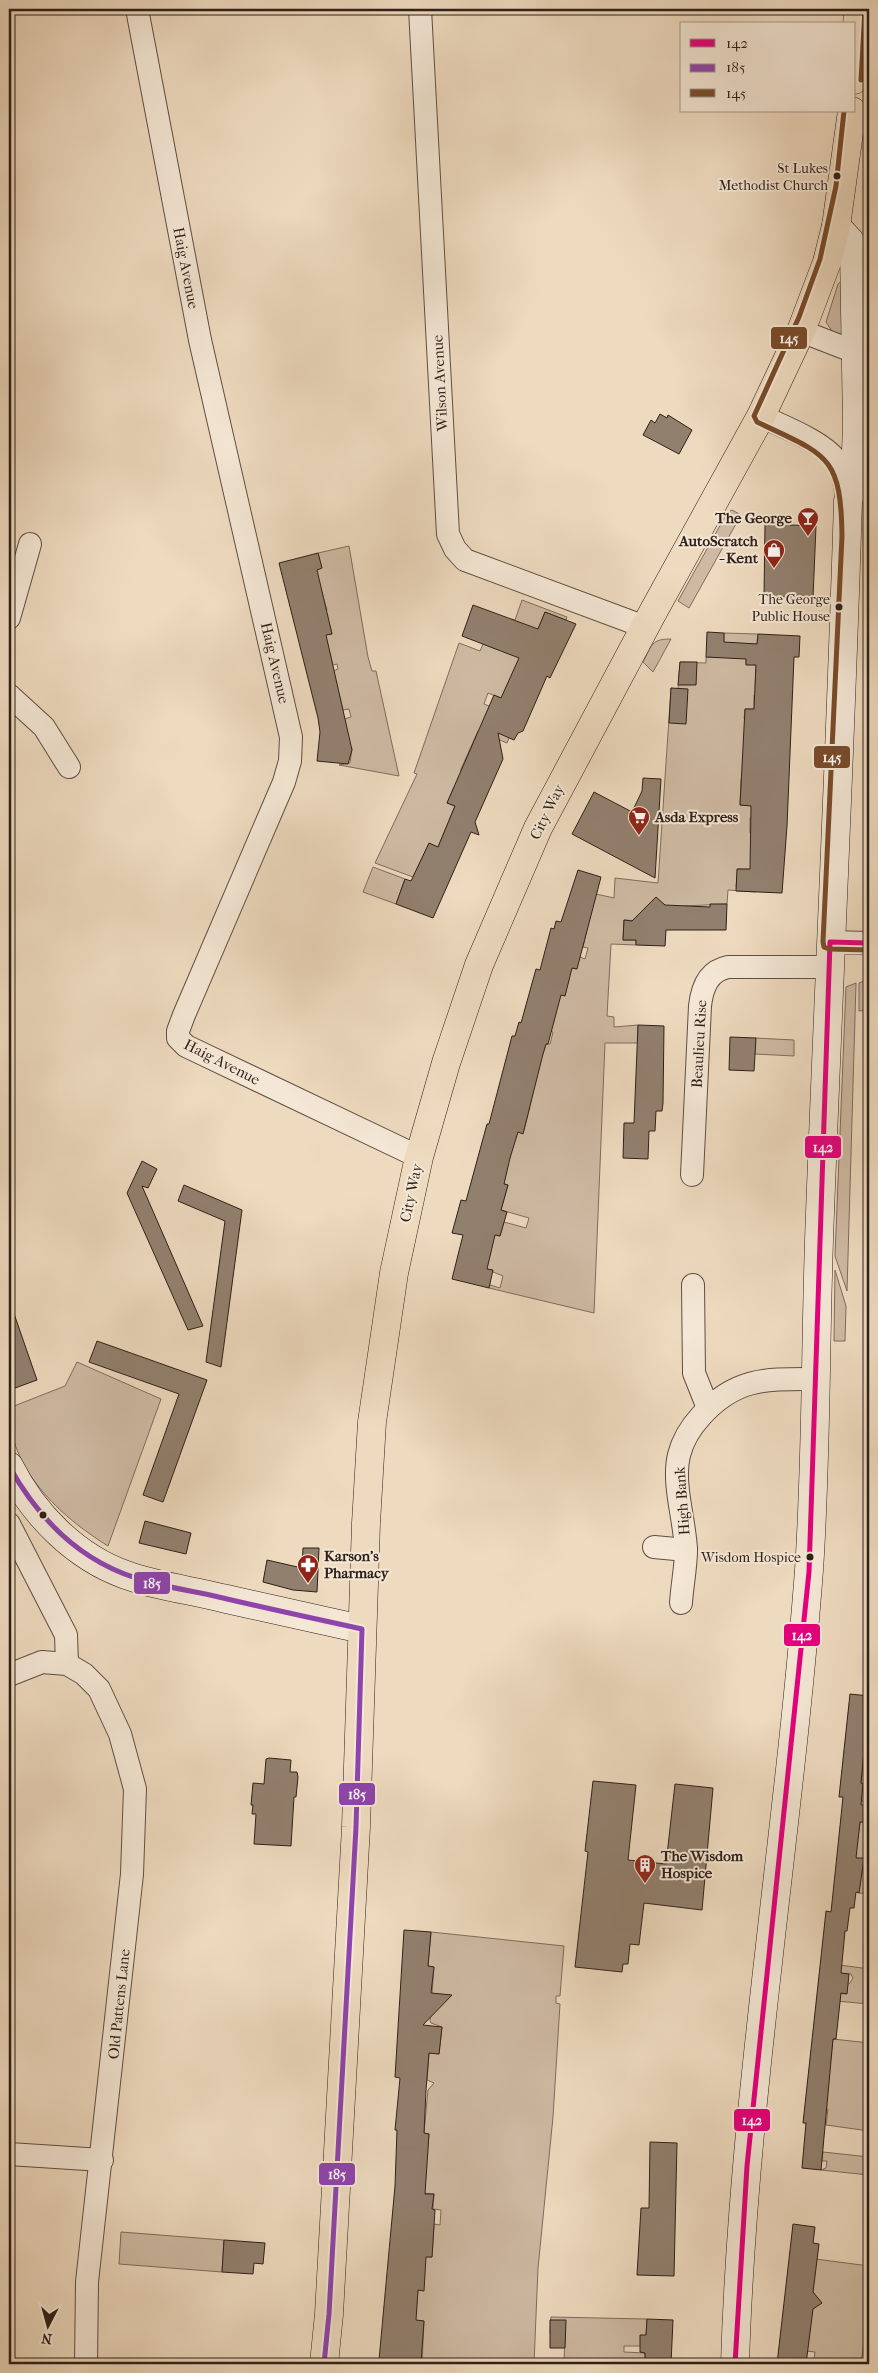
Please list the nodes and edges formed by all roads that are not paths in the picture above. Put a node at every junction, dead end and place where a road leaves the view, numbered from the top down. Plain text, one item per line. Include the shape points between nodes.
1 (137, 9) edge
2 (420, 9) edge
3 (858, 9) edge
4 (856, 44) edge
5 (852, 112) edge
6 (836, 226) junction
7 (801, 331) junction
8 (855, 352) junction
9 (761, 416) junction
10 (856, 434) junction
11 (826, 450) junction
12 (848, 500) junction
13 (30, 544) dead end
14 (9, 618) edge
15 (645, 627) junction
16 (9, 694) edge
17 (69, 767) dead end
18 (869, 944) edge
19 (830, 954) junction
20 (419, 1157) junction
21 (692, 1175) dead end
22 (693, 1285) dead end
23 (816, 1379) junction
24 (708, 1408) junction
25 (9, 1466) edge
26 (9, 1524) edge
27 (654, 1546) dead end
28 (686, 1550) junction
29 (681, 1603) dead end
30 (362, 1629) junction
31 (67, 1664) junction
32 (9, 1674) edge
33 (9, 2154) edge
34 (102, 2160) junction
35 (86, 2364) edge
36 (324, 2364) edge
37 (735, 2364) edge

1 - 20 street, Haig Avenue via 200,340 291,737 290,760 284,782 184,1015 178,1038 186,1046
2 - 15 street, Wilson Avenue via 448,534 465,560
3 - 4 main road
5 - 6 main road, City Way
6 - 7 main road, City Way via 827,262
6 - 8 street via 854,250
7 - 8 street
7 - 9 main road, City Way
8 - 10 street
9 - 11 street
9 - 15 main road, City Way
10 - 11 street via 842,437
10 - 12 street via 855,478
11 - 12 street via 838,463
12 - 19 street
13 - 14 street
15 - 20 main road, City Way via 546,811 502,908 453,1041
16 - 17 street via 44,727
18 - 19 street, Beaulieu Rise
19 - 21 street, Beaulieu Rise via 728,967 716,972 706,983 700,1006
19 - 23 street
20 - 30 main road, City Way via 394,1273 378,1376 366,1523
22 - 24 street via 694,1374
23 - 24 street, High Bank via 749,1384 724,1394
23 - 37 street via 808,1573 750,2139
24 - 28 street, High Bank via 688,1430 679,1456
25 - 30 street via 22,1489 55,1530 86,1555 127,1576
26 - 31 street via 66,1636
27 - 28 street
28 - 29 street, High Bank
30 - 36 main road, City Way via 356,1828
31 - 32 street via 42,1662
31 - 34 street, Old Pattens Lane via 84,1674 99,1689 120,1734 135,1789 132,1874
33 - 34 street
34 - 35 street, Old Pattens Lane via 87,2282

